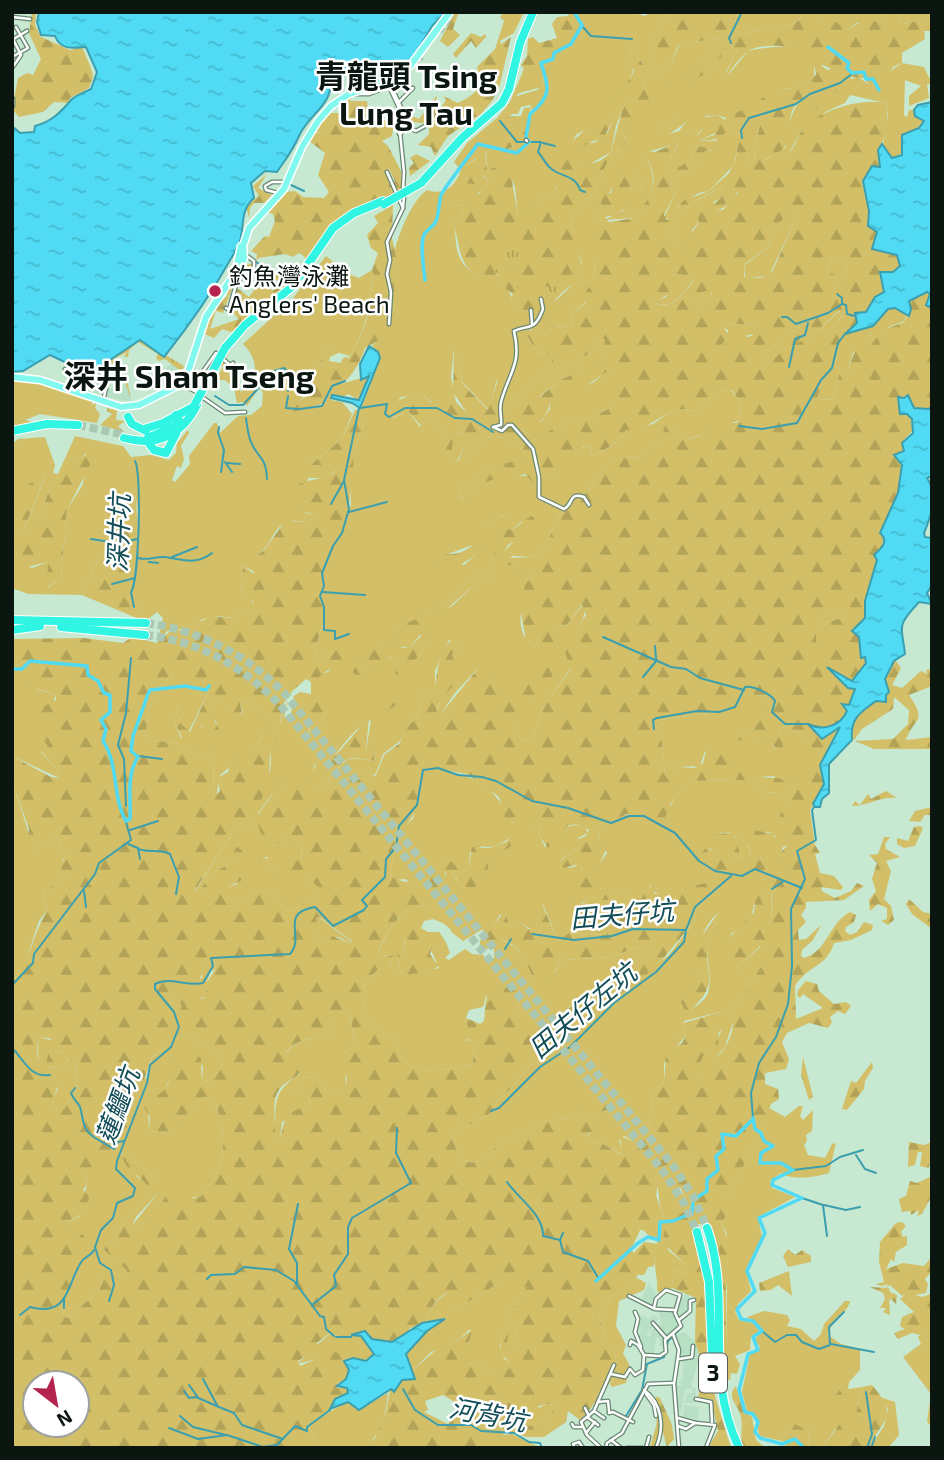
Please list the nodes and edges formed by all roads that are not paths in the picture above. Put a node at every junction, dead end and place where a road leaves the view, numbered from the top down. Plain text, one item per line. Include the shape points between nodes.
1 (450, 12) edge
2 (531, 12) edge
3 (12, 17) edge
4 (30, 19) dead end
5 (16, 27) dead end
6 (27, 31) dead end
7 (440, 32) tunnel mouth
8 (21, 35) junction
9 (13, 39) edge
10 (21, 52) junction
11 (421, 55) junction
12 (12, 57) edge
13 (12, 68) edge
14 (400, 77) tunnel mouth
15 (387, 84) junction
16 (413, 88) dead end
17 (12, 99) edge
18 (398, 103) junction
19 (12, 106) edge
20 (396, 122) dead end
21 (425, 126) dead end
22 (400, 130) junction
23 (387, 172) dead end
24 (282, 182) dead end
25 (274, 195) junction
26 (403, 208) junction
27 (241, 256) junction
28 (541, 299) dead end
29 (228, 307) dead end
30 (209, 310) junction
31 (531, 310) dead end
32 (389, 324) dead end
33 (531, 326) junction
34 (233, 363) dead end
35 (189, 368) junction
36 (65, 369) dead end
37 (12, 376) edge
38 (198, 377) junction
39 (181, 383) junction
40 (210, 388) dead end
41 (102, 400) junction
42 (195, 405) junction
43 (127, 408) junction
44 (245, 412) dead end
45 (176, 415) junction
46 (77, 427) tunnel mouth
47 (183, 427) junction
48 (12, 433) edge
49 (151, 436) junction
50 (125, 437) tunnel mouth
51 (589, 505) dead end
52 (12, 615) edge
53 (12, 622) edge
54 (146, 623) tunnel mouth
55 (47, 624) junction
56 (12, 629) edge
57 (145, 635) tunnel mouth
58 (707, 1228) tunnel mouth
59 (697, 1232) tunnel mouth
60 (629, 1296) dead end
61 (694, 1300) dead end
62 (654, 1308) junction
63 (675, 1310) junction
64 (635, 1312) dead end
65 (679, 1320) junction
66 (653, 1323) dead end
67 (674, 1335) junction
68 (666, 1338) junction
69 (630, 1345) dead end
70 (693, 1346) dead end
71 (640, 1348) junction
72 (644, 1355) junction
73 (678, 1359) junction
74 (614, 1365) dead end
75 (611, 1374) junction
76 (674, 1383) junction
77 (643, 1391) junction
78 (696, 1399) dead end
79 (597, 1402) junction
80 (585, 1408) dead end
81 (594, 1411) junction
82 (588, 1416) junction
83 (656, 1416) dead end
84 (628, 1418) junction
85 (677, 1418) junction
86 (625, 1422) junction
87 (633, 1422) dead end
88 (712, 1422) junction
89 (597, 1423) junction
90 (695, 1423) junction
91 (572, 1424) dead end
92 (678, 1426) junction
93 (582, 1427) junction
94 (628, 1427) dead end
95 (586, 1434) junction
96 (649, 1437) dead end
97 (590, 1439) junction
98 (611, 1440) junction
99 (583, 1447) edge
100 (601, 1447) edge
101 (575, 1448) edge
102 (621, 1448) edge
103 (627, 1448) edge
104 (645, 1448) edge
105 (656, 1448) edge
106 (678, 1448) edge
107 (706, 1448) edge
108 (733, 1448) edge
109 (739, 1448) edge

1 - 11 main road
2 - 42 highway, bridge via 503,101 492,115 462,138 420,182 354,216 335,231 294,290 226,349
3 - 4 street
5 - 8 street
6 - 8 street
7 - 11 main road
8 - 9 street
8 - 10 street via 28,48
9 - 10 street
10 - 12 street
10 - 13 street via 20,61
11 - 15 main road
14 - 15 main road
15 - 18 street
15 - 25 main road via 349,91 326,108
15 - 27 main road via 349,94 318,121 284,189 249,228
16 - 18 street
17 - 19 street
18 - 22 street
20 - 22 street
21 - 22 street via 416,131
22 - 26 street
23 - 26 street
24 - 25 street via 265,186
25 - 27 main road via 249,223
26 - 32 street via 387,242
27 - 29 street via 255,262 254,270 235,285
27 - 30 main road
27 - 30 main road
28 - 33 street via 543,309
30 - 35 main road
31 - 33 street
33 - 51 street via 513,331 518,342 516,369 500,405 501,425 493,428 502,432 512,425 531,446 541,499 564,509 570,498 577,496
34 - 38 street via 215,353
35 - 38 street
35 - 39 main road
36 - 41 street via 81,377 94,370 106,388
37 - 41 main road
38 - 40 street
39 - 43 main road
39 - 44 street via 225,413
41 - 43 main road
42 - 45 highway
42 - 47 highway
42 - 49 highway via 175,429
43 - 49 highway via 132,424
45 - 49 highway
45 - 49 highway via 177,425
46 - 48 highway via 47,424
47 - 49 highway
47 - 49 highway via 169,451
49 - 50 highway
52 - 55 highway
53 - 55 highway
54 - 55 highway
55 - 56 highway
55 - 57 highway
58 - 109 highway, 3 via 717,1273 720,1386
59 - 108 highway, 3 via 704,1256 716,1392
60 - 62 street
61 - 65 street
62 - 63 street
62 - 63 street via 657,1297 671,1289 680,1295
63 - 65 street
64 - 71 street
65 - 67 street via 680,1329
66 - 68 street
67 - 68 street
67 - 73 street
68 - 72 street via 664,1354
69 - 71 street via 634,1342
70 - 73 street via 692,1357
71 - 72 street
72 - 75 street via 643,1370 635,1375 630,1370 625,1377
73 - 76 street
74 - 75 street
75 - 79 street
76 - 77 street via 648,1384
76 - 85 street
77 - 83 street
77 - 84 street
77 - 105 street via 659,1407
78 - 88 street via 711,1402
79 - 81 street
79 - 84 street via 608,1401 609,1412
80 - 82 street
81 - 82 street
81 - 89 street via 604,1418
82 - 89 street
82 - 93 street
84 - 86 street
84 - 87 street
85 - 90 street
85 - 92 street
86 - 94 street
86 - 98 street via 622,1433
88 - 90 street
88 - 107 street via 716,1429
89 - 95 street
90 - 92 street via 686,1429
91 - 93 street
92 - 106 street
93 - 95 street
95 - 97 street
96 - 104 street
97 - 99 street
97 - 100 street
98 - 100 street
98 - 102 street
99 - 101 street via 579,1442 574,1443
103 - 104 street

